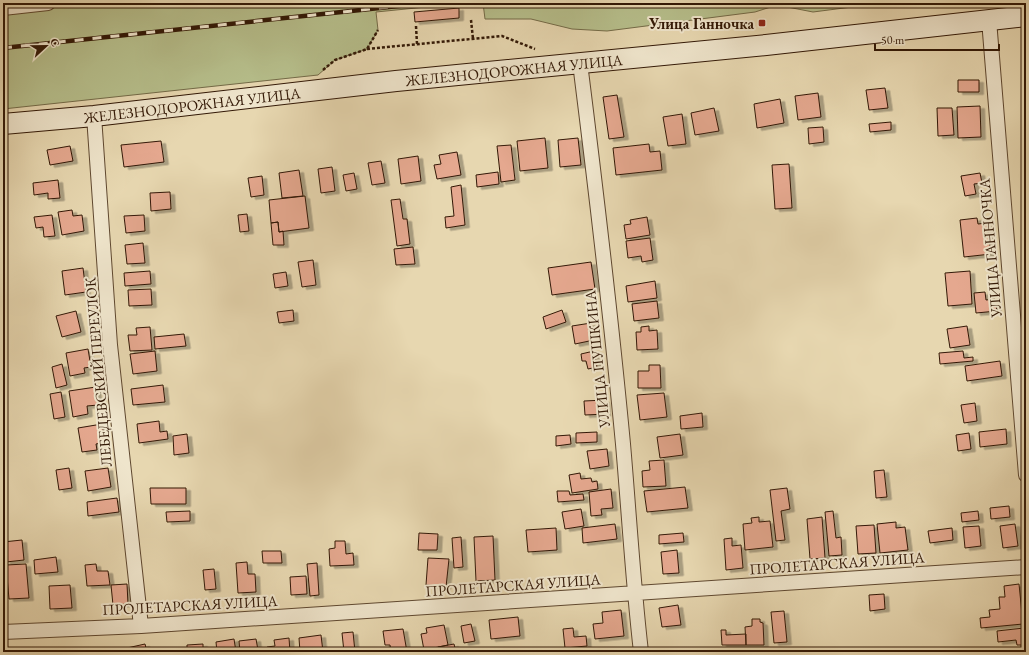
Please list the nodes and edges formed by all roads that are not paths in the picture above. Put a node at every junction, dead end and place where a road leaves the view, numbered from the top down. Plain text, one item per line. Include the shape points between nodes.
1 (48, 3) edge
2 (3, 8) edge
3 (1026, 16) edge
4 (989, 20) junction
5 (580, 62) junction
6 (94, 116) junction
7 (3, 124) edge
8 (1026, 475) edge
9 (1026, 568) edge
10 (634, 594) junction
11 (141, 626) junction
12 (3, 632) edge
13 (641, 652) edge

1 - 2 street
3 - 4 main road, ЖЕЛЕЗНОДОРОЖНАЯ УЛИЦА
4 - 5 main road, ЖЕЛЕЗНОДОРОЖНАЯ УЛИЦА via 759,46
4 - 8 street, УЛИЦА ГАННОЧКА
5 - 6 main road, ЖЕЛЕЗНОДОРОЖНАЯ УЛИЦА
5 - 10 street, УЛИЦА ПУШКИНА via 623,445
6 - 7 main road, ЖЕЛЕЗНОДОРОЖНАЯ УЛИЦА
6 - 11 street, ЛЕБЕДЕВСКИЙ ПЕРЕУЛОК via 110,345
9 - 10 street, ПРОЛЕТАРСКАЯ УЛИЦА
10 - 11 street, ПРОЛЕТАРСКАЯ УЛИЦА
10 - 13 street, УЛИЦА ПУШКИНА
11 - 12 street, ПРОЛЕТАРСКАЯ УЛИЦА

